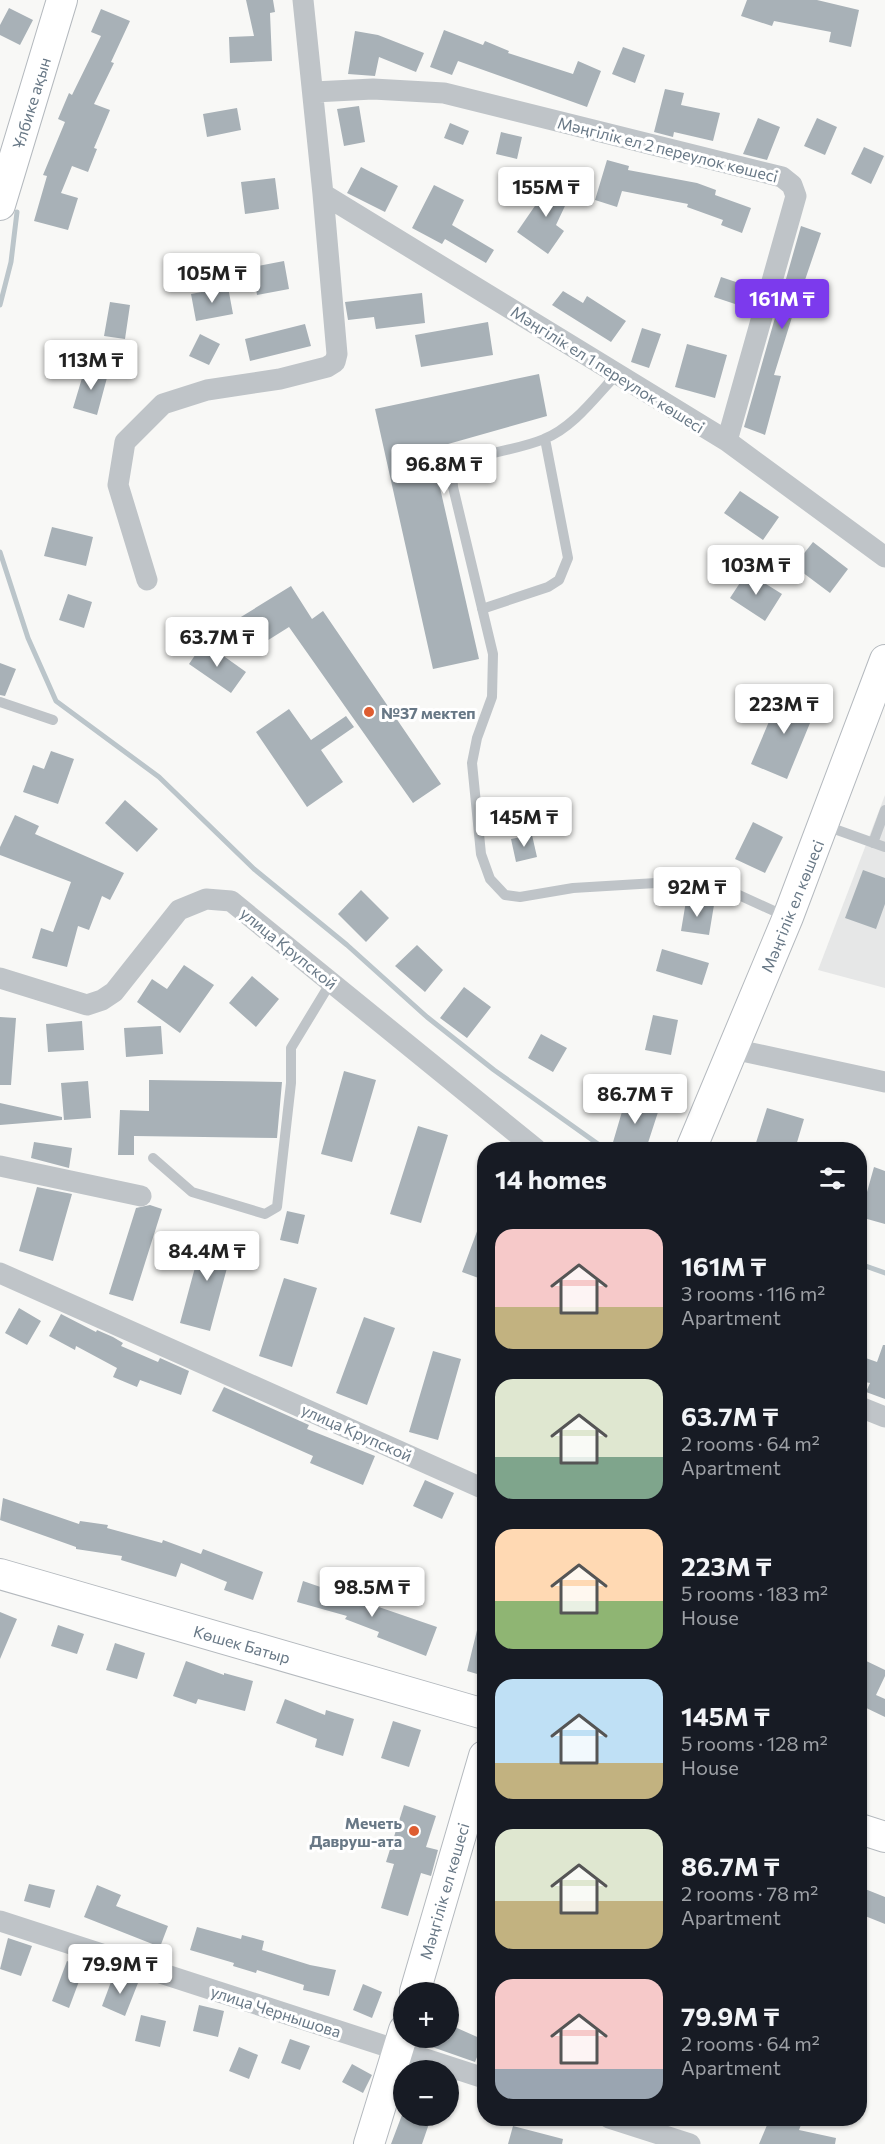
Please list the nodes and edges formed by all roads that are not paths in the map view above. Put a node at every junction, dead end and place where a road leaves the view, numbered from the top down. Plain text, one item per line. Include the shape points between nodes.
1 (62, 0) edge
2 (303, 0) edge
3 (314, 92) junction
4 (322, 194) junction
5 (0, 205) edge
6 (617, 374) junction
7 (545, 439) junction
8 (727, 441) junction
9 (885, 557) edge
10 (147, 580) dead end
11 (483, 609) junction
12 (885, 660) edge
13 (0, 702) edge
14 (53, 720) dead end
15 (885, 810) edge
16 (824, 825) junction
17 (873, 843) junction
18 (885, 847) edge
19 (788, 917) junction
20 (0, 978) edge
21 (331, 982) junction
22 (733, 1049) junction
23 (885, 1082) edge
24 (527, 1142) edge
25 (694, 1142) edge
26 (153, 1158) dead end
27 (0, 1166) edge
28 (141, 1196) dead end
29 (0, 1273) edge
30 (867, 1410) edge
31 (885, 1417) edge
32 (477, 1486) edge
33 (0, 1574) edge
34 (477, 1712) edge
35 (477, 1780) edge
36 (867, 1831) edge
37 (885, 1837) edge
38 (0, 1921) edge
39 (418, 1982) edge
40 (393, 2038) edge
41 (398, 2048) edge
42 (418, 2048) edge
43 (477, 2075) edge
44 (634, 2126) edge
45 (369, 2144) edge
46 (690, 2144) edge

1 - 5 street, Ұлбике ақын
2 - 3 street
3 - 4 street
3 - 8 street, Мәңгілік ел 2 переулок көшесі via 444,93 782,177 792,185 796,196
4 - 6 street, Мәңгілік ел 1 переулок көшесі
4 - 10 street via 335,362 280,379 207,390 163,404 125,442 118,485
6 - 7 lane via 574,418
6 - 8 street, Мәңгілік ел 1 переулок көшесі
7 - 11 lane via 568,558 559,580 548,587
7 - 11 lane via 466,460 452,471
8 - 9 street, Мәңгілік ел 1 переулок көшесі
11 - 19 lane via 493,654 492,697 472,763 481,854 490,879 505,895 520,897 573,888 706,880
12 - 16 street, Мәңгілік ел көшесі
13 - 14 lane
15 - 17 lane
16 - 17 lane
16 - 19 street, Мәңгілік ел көшесі
17 - 18 lane
19 - 22 street, Мәңгілік ел көшесі
20 - 21 street, улица Крупской via 87,1005 102,1000 114,992 179,910 206,899 231,901
21 - 24 street, улица Крупской
21 - 26 lane via 291,1047 291,1083 277,1207 273,1212 265,1215 192,1192
22 - 23 street
22 - 25 street, Мәңгілік ел көшесі
27 - 28 street
29 - 32 street, улица Крупской
30 - 31 street
33 - 34 street, Көшек Батыр
35 - 39 street, Мәңгілік ел көшесі
36 - 37 street
38 - 40 street, улица Чернышова
41 - 45 street
42 - 43 street, улица Чернышова
44 - 46 street

